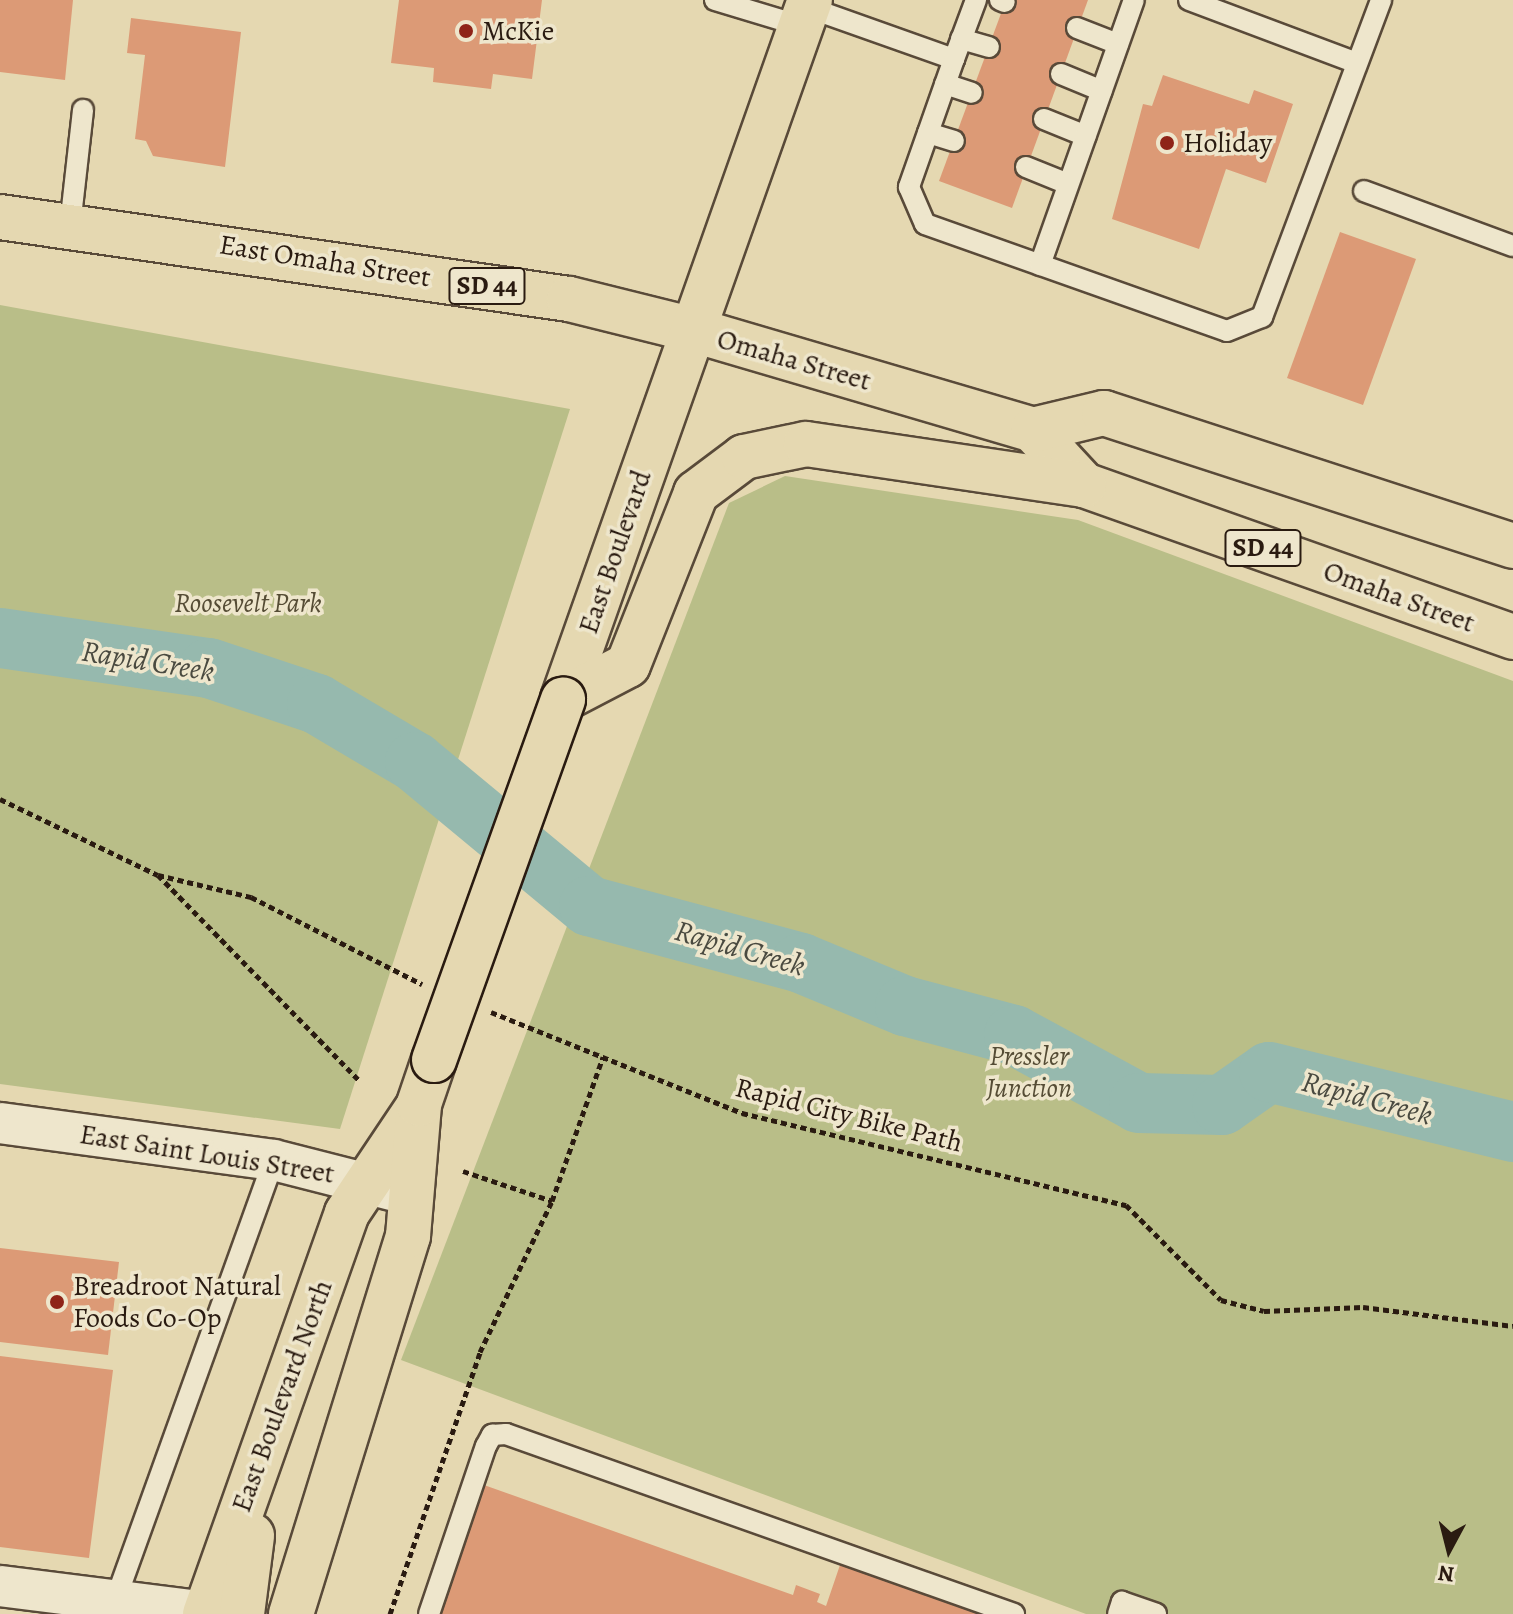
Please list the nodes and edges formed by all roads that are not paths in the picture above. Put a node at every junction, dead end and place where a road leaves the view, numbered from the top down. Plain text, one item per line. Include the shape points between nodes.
1 (715, 0) edge
2 (976, 0) edge
3 (1134, 0) edge
4 (1189, 0) edge
5 (1381, 0) edge
6 (806, 11) edge
7 (1077, 28) dead end
8 (961, 39) junction
9 (1118, 44) junction
10 (989, 47) dead end
11 (954, 59) junction
12 (1357, 63) junction
13 (1061, 74) dead end
14 (945, 84) junction
15 (1102, 91) junction
16 (972, 93) dead end
17 (83, 110) dead end
18 (1044, 119) dead end
19 (928, 133) junction
20 (1086, 136) junction
21 (954, 141) dead end
22 (1026, 167) dead end
23 (1068, 184) junction
24 (1364, 191) dead end
25 (0, 217) edge
26 (70, 226) junction
27 (1513, 246) edge
28 (1040, 265) junction
29 (694, 330) junction
30 (1033, 430) junction
31 (1084, 485) junction
32 (1512, 544) edge
33 (1513, 637) edge
34 (563, 699) junction
35 (419, 1104) junction
36 (0, 1123) edge
37 (274, 1160) junction
38 (368, 1183) junction
39 (411, 1195) junction
40 (327, 1501) junction
41 (0, 1586) edge
42 (112, 1607) edge
43 (217, 1613) edge
44 (291, 1614) edge
45 (429, 1614) edge
46 (1014, 1614) edge
47 (1118, 1614) edge
48 (1156, 1614) edge

1 - 6 lane
2 - 8 lane
3 - 9 lane
4 - 12 lane
5 - 12 lane
6 - 11 lane
6 - 29 main road, East Boulevard
7 - 9 lane
8 - 10 lane
8 - 11 lane
9 - 15 lane
11 - 14 lane
12 - 28 lane via 1262,317 1227,331
13 - 15 lane
14 - 16 lane
14 - 19 lane
15 - 20 lane
17 - 26 lane
18 - 20 lane
19 - 21 lane
19 - 28 lane via 909,187 925,224
20 - 23 lane
22 - 23 lane
23 - 28 lane
24 - 27 lane
25 - 26 main road, East Omaha Street / SD 44
26 - 29 main road, East Omaha Street / SD 44 via 569,299
29 - 30 main road, Omaha Street / SD 44
29 - 34 main road, East Boulevard
30 - 31 main road, Omaha Street / SD 44
30 - 32 main road, Omaha Street / SD 44 via 1104,413
31 - 33 main road, Omaha Street / SD 44
31 - 34 main road via 806,444 744,457 696,493 628,665
34 - 35 main road, East Boulevard, bridge
35 - 38 main road, East Boulevard
35 - 39 main road, East Boulevard
36 - 37 street, East Saint Louis Street
37 - 38 street, East Saint Louis Street
37 - 42 lane
38 - 39 street, East Saint Louis Street
38 - 40 main road via 380,1218 376,1253 338,1379
38 - 43 main road, East Boulevard North via 347,1213 264,1446
39 - 40 main road via 408,1236
40 - 44 main road
41 - 42 street
42 - 43 street
45 - 46 lane via 486,1446 492,1435 506,1434
47 - 48 lane via 1122,1602

